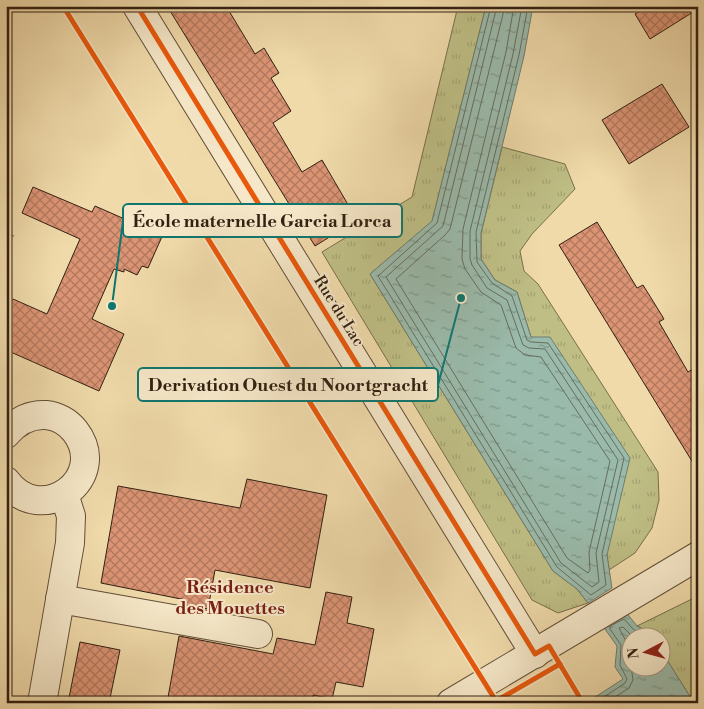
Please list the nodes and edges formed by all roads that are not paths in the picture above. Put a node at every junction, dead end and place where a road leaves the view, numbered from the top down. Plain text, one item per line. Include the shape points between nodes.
1 (138, 6) edge
2 (6, 434) edge
3 (6, 481) edge
4 (64, 494) junction
5 (698, 556) edge
6 (60, 599) junction
7 (258, 634) dead end
8 (535, 654) junction
9 (42, 703) edge
10 (451, 703) edge

1 - 8 street, Rue du Lac
2 - 4 street via 20,421 35,416 52,416 74,429 82,443 84,468 77,483
3 - 4 street via 32,500 49,500
4 - 6 street via 72,530
5 - 8 street
6 - 7 street
6 - 9 street
8 - 10 street

